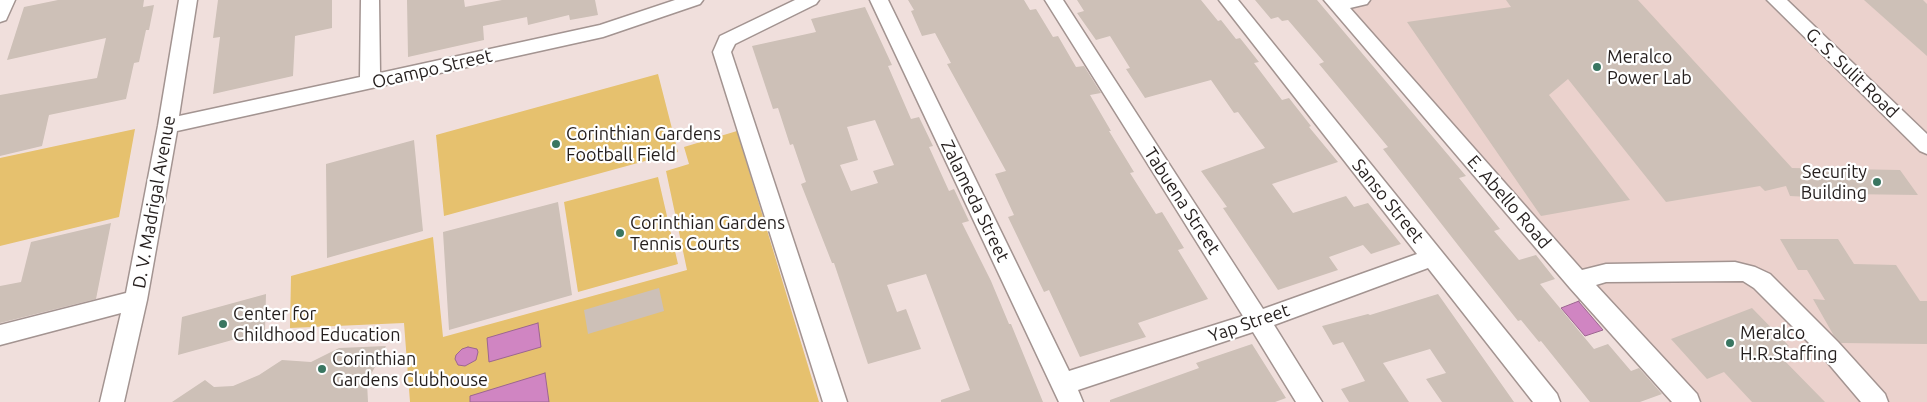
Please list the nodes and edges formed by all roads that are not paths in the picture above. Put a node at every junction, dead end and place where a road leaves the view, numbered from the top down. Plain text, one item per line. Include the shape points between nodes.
1 (6, 0) edge
2 (188, 0) edge
3 (370, 0) edge
4 (694, 0) edge
5 (810, 0) edge
6 (878, 0) edge
7 (1054, 0) edge
8 (1228, 0) edge
9 (1361, 0) edge
10 (1776, 0) edge
11 (1336, 3) edge
12 (0, 16) edge
13 (370, 83) junction
14 (168, 126) junction
15 (1927, 146) edge
16 (1433, 257) junction
17 (1578, 281) junction
18 (136, 300) junction
19 (1258, 321) junction
20 (0, 335) edge
21 (1067, 393) edge
22 (112, 402) edge
23 (835, 402) edge
24 (1310, 402) edge
25 (1548, 402) edge
26 (1688, 402) edge
27 (1876, 402) edge

1 - 12 street
2 - 14 street, D. V. Madrigal Avenue
3 - 13 street
4 - 13 street, Ocampo Street via 603,31
5 - 23 street via 739,32 727,40 722,52
6 - 21 street, Zalameda Street
7 - 19 street, Tabuena Street
8 - 16 street, Sanso Street
9 - 11 street
10 - 15 street, G. S. Sulit Road
11 - 17 street, E. Abello Road
13 - 14 street, Ocampo Street
14 - 18 street, D. V. Madrigal Avenue
16 - 19 street, Yap Street
16 - 25 street, Sanso Street
17 - 26 street, E. Abello Road
17 - 27 street via 1606,274 1747,273 1762,281 1830,349
18 - 20 street
18 - 22 street, D. V. Madrigal Avenue
19 - 21 street, Yap Street
19 - 24 street, Tabuena Street

